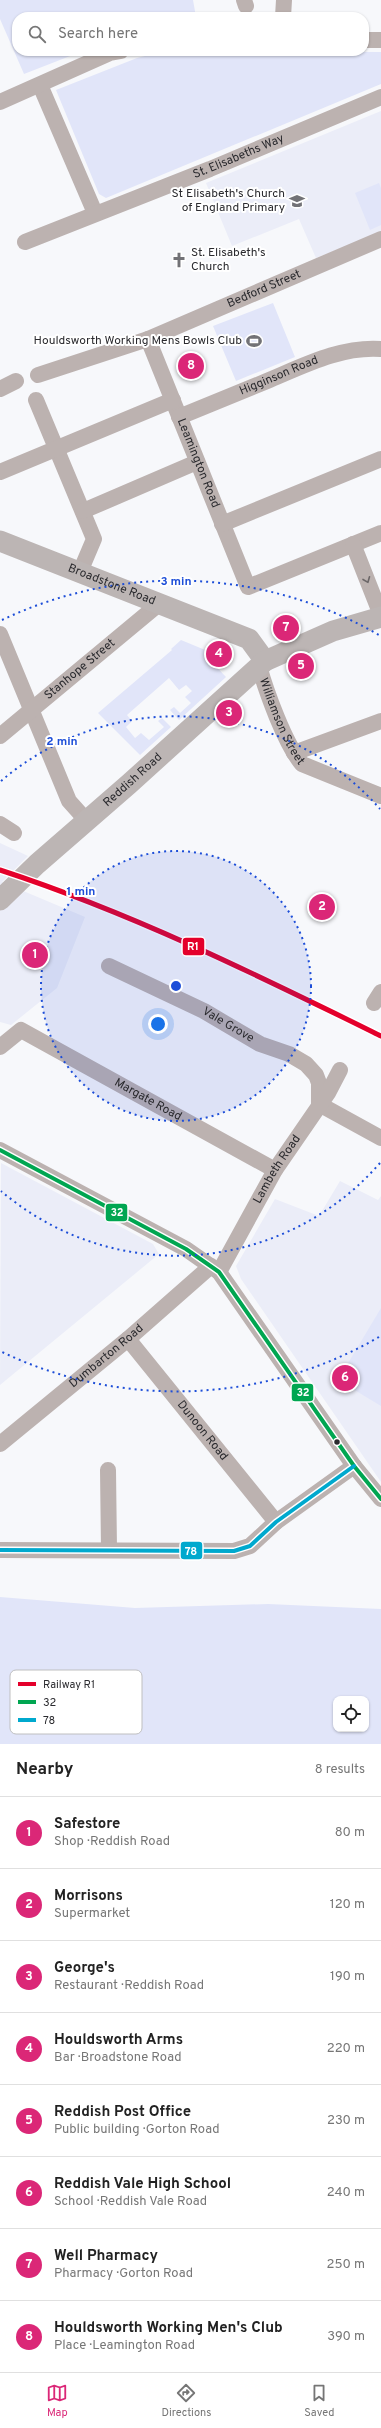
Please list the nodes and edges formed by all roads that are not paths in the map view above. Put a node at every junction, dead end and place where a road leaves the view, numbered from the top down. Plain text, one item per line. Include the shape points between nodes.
1 (284, 0) edge
2 (283, 12) edge
3 (369, 40) edge
4 (381, 40) edge
5 (105, 56) edge
6 (40, 85) junction
7 (381, 97) edge
8 (0, 102) edge
9 (95, 213) junction
10 (381, 239) edge
11 (24, 242) dead end
12 (148, 339) junction
13 (381, 349) edge
14 (38, 375) dead end
15 (16, 381) dead end
16 (0, 389) edge
17 (36, 400) dead end
18 (173, 400) junction
19 (179, 417) junction
20 (58, 448) junction
21 (381, 459) edge
22 (198, 462) junction
23 (0, 472) edge
24 (83, 511) junction
25 (222, 524) junction
26 (381, 534) edge
27 (0, 541) edge
28 (353, 544) junction
29 (80, 572) junction
30 (160, 603) junction
31 (381, 616) edge
32 (223, 628) junction
33 (0, 634) edge
34 (292, 648) junction
35 (260, 665) junction
36 (31, 710) junction
37 (381, 721) edge
38 (0, 736) edge
39 (294, 753) junction
40 (381, 796) edge
41 (86, 820) junction
42 (0, 824) edge
43 (14, 833) dead end
44 (0, 900) edge
45 (109, 966) dead end
46 (0, 1047) edge
47 (340, 1070) dead end
48 (319, 1104) junction
49 (381, 1138) edge
50 (0, 1150) edge
51 (275, 1170) junction
52 (215, 1269) junction
53 (128, 1339) junction
54 (0, 1444) edge
55 (354, 1466) junction
56 (108, 1470) dead end
57 (381, 1499) edge
58 (276, 1522) junction
59 (109, 1549) junction
60 (0, 1550) edge

1 - 2 street
3 - 4 street
5 - 6 street
6 - 8 street
6 - 9 street
7 - 9 street, St. Elisabeths Way via 210,169
9 - 11 street, St. Elisabeths Way
10 - 12 street, Bedford Street
12 - 14 street, Bedford Street
12 - 18 street, Leamington Road
13 - 19 street, Higginson Road via 366,348 336,354
15 - 16 street
17 - 20 street
18 - 19 street, Leamington Road
18 - 20 street
19 - 22 street, Leamington Road
20 - 23 street
20 - 24 street
21 - 25 street
22 - 24 street
22 - 25 street, Leamington Road
24 - 29 street via 94,539
25 - 28 street, Leamington Road via 248,587
26 - 28 street
27 - 29 main road, Broadstone Road
28 -> 31 street
29 - 30 main road, Broadstone Road
30 - 32 main road, Broadstone Road
30 - 36 street, Stanhope Street
31 - 34 main road, Reddish Road via 333,631
32 - 34 main road via 257,635
32 - 35 main road, Broadstone Road via 249,640
33 - 36 street
34 - 35 main road, Reddish Road
35 - 39 street, Williamson Street via 263,680
35 - 41 main road, Reddish Road via 134,780
36 - 38 street, Stanhope Street
36 - 41 street via 69,801
37 - 39 street
39 - 40 street, Williamson Street via 302,764 308,767
41 - 44 main road, Reddish Road
42 - 43 street
45 - 48 street, Vale Grove via 204,1011 260,1044 289,1054 306,1064 316,1076
46 - 51 street, Margate Road via 21,1030
47 - 48 street, Lambeth Road
48 - 49 street
48 - 51 street, Lambeth Road
50 - 52 street via 186,1249
51 - 52 street, Lambeth Road
52 - 53 street, Dumbarton Road
52 - 55 street
53 - 54 street, Dumbarton Road
53 - 58 street, Dunoon Road
55 - 57 street
55 - 58 street
56 - 59 street
58 - 59 street via 250,1546 234,1551
59 - 60 street

